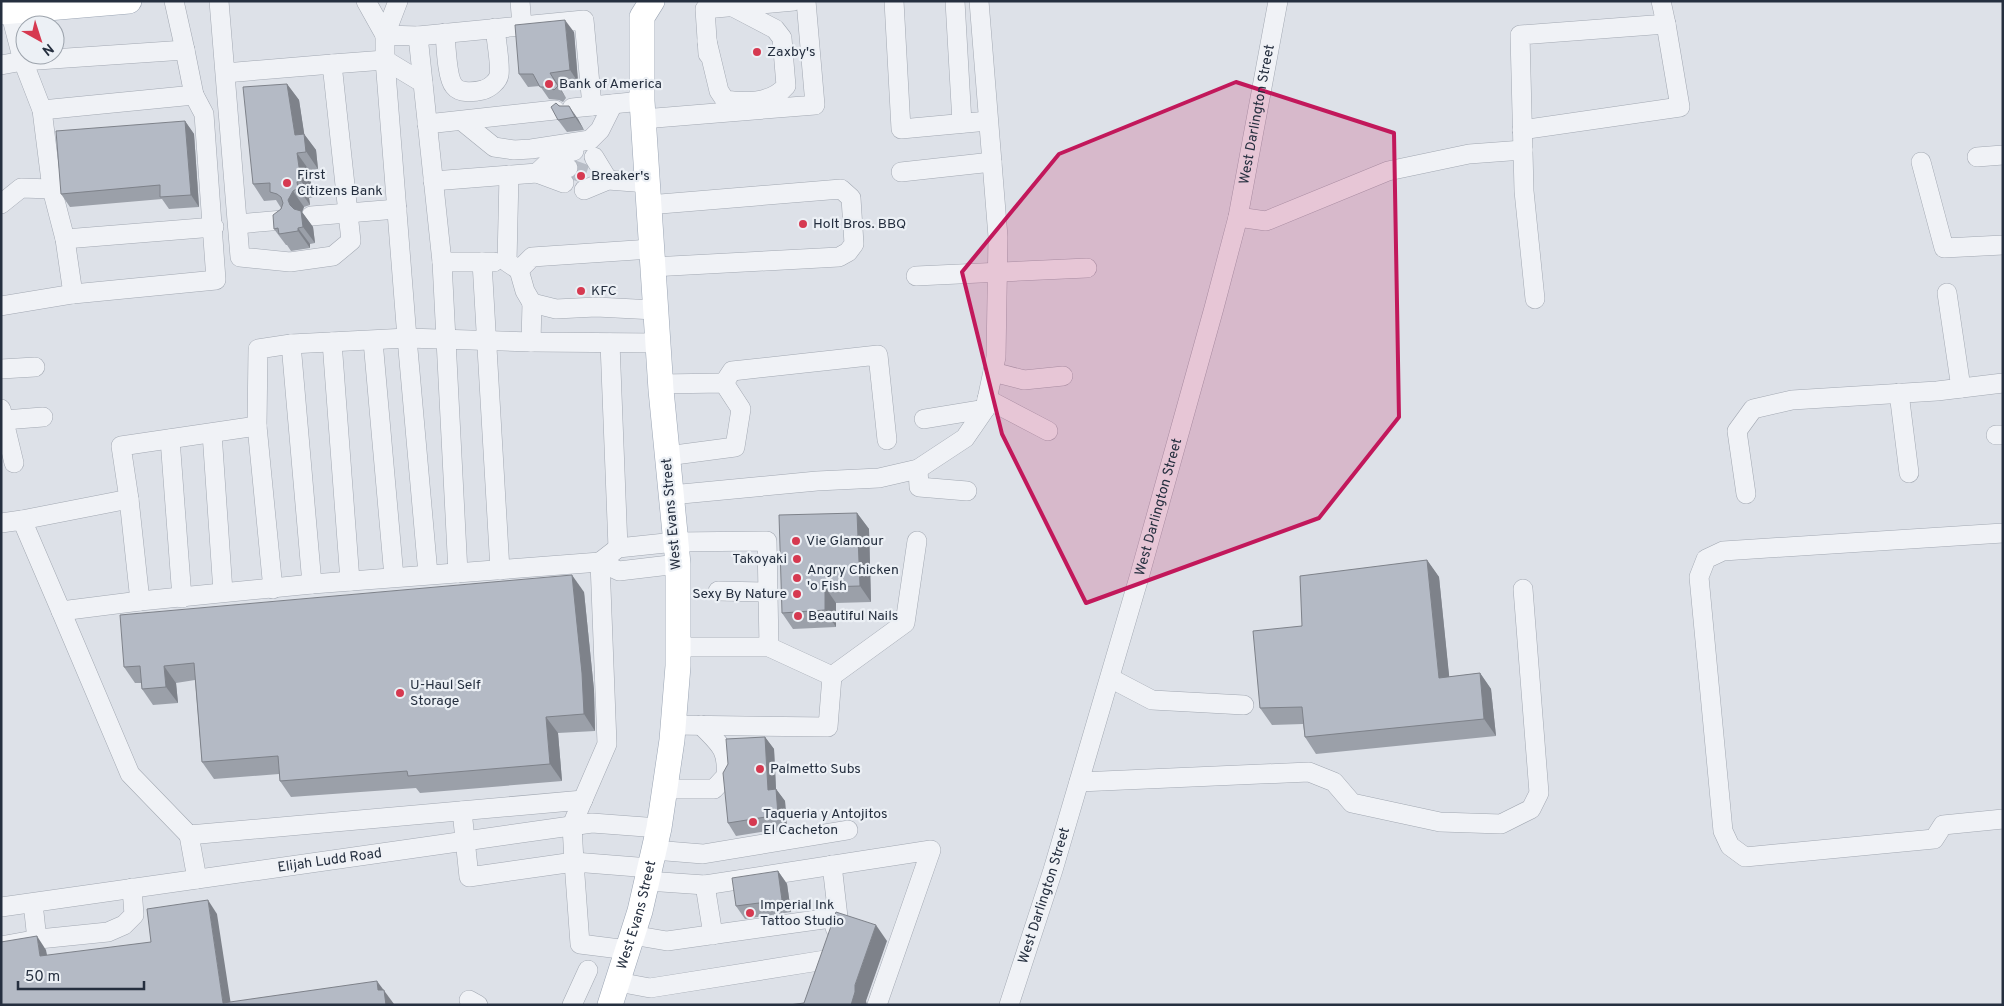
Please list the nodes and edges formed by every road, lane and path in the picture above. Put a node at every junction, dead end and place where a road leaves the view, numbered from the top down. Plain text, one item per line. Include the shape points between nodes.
1 (129, 1) edge
2 (174, 1) edge
3 (219, 1) edge
4 (366, 1) edge
5 (398, 1) edge
6 (520, 1) edge
7 (794, 1) edge
8 (806, 1) edge
9 (894, 1) edge
10 (955, 1) edge
11 (978, 1) edge
12 (1278, 1) edge
13 (1661, 1) edge
14 (641, 6) edge
15 (733, 6) junction
16 (8, 8) edge
17 (1666, 24) junction
18 (522, 26) junction
19 (495, 28) junction
20 (15, 33) edge
21 (445, 34) junction
22 (385, 35) junction
23 (418, 36) junction
24 (707, 41) junction
25 (185, 50) junction
26 (65, 58) edge
27 (386, 60) junction
28 (15, 62) edge
29 (332, 64) junction
30 (1, 65) edge
31 (25, 65) edge
32 (225, 73) junction
33 (423, 83) junction
34 (194, 95) junction
35 (614, 104) junction
36 (592, 106) junction
37 (42, 110) junction
38 (642, 110) junction
39 (712, 115) junction
40 (462, 121) junction
41 (988, 121) junction
42 (962, 123) junction
43 (427, 124) junction
44 (1522, 130) junction
45 (1523, 150) junction
46 (2003, 155) edge
47 (1977, 157) dead end
48 (992, 162) junction
49 (1921, 162) dead end
50 (901, 172) dead end
51 (537, 173) junction
52 (509, 175) junction
53 (608, 180) junction
54 (433, 181) junction
55 (1, 183) edge
56 (21, 188) junction
57 (52, 189) junction
58 (648, 194) junction
59 (1, 204) edge
60 (397, 209) junction
61 (348, 214) junction
62 (311, 216) dead end
63 (1238, 217) junction
64 (283, 220) edge
65 (238, 224) junction
66 (214, 227) junction
67 (65, 239) junction
68 (2003, 245) edge
69 (652, 258) junction
70 (442, 262) junction
71 (482, 262) junction
72 (513, 266) junction
73 (1087, 268) dead end
74 (997, 273) junction
75 (916, 276) dead end
76 (1947, 293) dead end
77 (72, 294) junction
78 (1535, 299) dead end
79 (532, 303) junction
80 (1, 306) edge
81 (655, 310) junction
82 (406, 338) junction
83 (446, 338) junction
84 (486, 340) junction
85 (373, 341) junction
86 (332, 342) junction
87 (530, 342) junction
88 (610, 343) junction
89 (291, 344) junction
90 (657, 344) junction
91 (35, 367) dead end
92 (1, 369) edge
93 (993, 372) junction
94 (1063, 376) dead end
95 (724, 383) junction
96 (2003, 383) edge
97 (660, 384) junction
98 (1961, 388) junction
99 (1899, 393) junction
100 (986, 404) junction
101 (3, 415) edge
102 (43, 417) dead end
103 (924, 418) dead end
104 (257, 426) junction
105 (1048, 431) dead end
106 (212, 433) junction
107 (170, 439) junction
108 (886, 440) dead end
109 (667, 456) junction
110 (14, 463) dead end
111 (918, 469) junction
112 (1909, 474) dead end
113 (967, 491) dead end
114 (1746, 494) dead end
115 (671, 495) junction
116 (129, 499) junction
117 (22, 520) junction
118 (1, 523) edge
119 (2003, 532) edge
120 (917, 541) dead end
121 (618, 548) junction
122 (677, 553) junction
123 (600, 562) junction
124 (500, 570) junction
125 (458, 573) junction
126 (428, 574) junction
127 (394, 577) junction
128 (350, 580) junction
129 (312, 584) junction
130 (1523, 588) dead end
131 (274, 589) junction
132 (718, 591) dead end
133 (223, 592) junction
134 (768, 592) junction
135 (182, 598) junction
136 (140, 601) junction
137 (61, 611) junction
138 (678, 647) junction
139 (769, 647) junction
140 (832, 676) junction
141 (1110, 678) junction
142 (1244, 705) dead end
143 (673, 724) junction
144 (701, 725) junction
145 (1079, 782) junction
146 (664, 789) junction
147 (583, 800) junction
148 (462, 811) junction
149 (2003, 819) edge
150 (572, 825) junction
151 (848, 830) dead end
152 (189, 835) junction
153 (465, 841) junction
154 (652, 857) junction
155 (574, 862) junction
156 (832, 865) junction
157 (197, 879) junction
158 (705, 885) junction
159 (132, 888) junction
160 (34, 903) junction
161 (1, 907) edge
162 (838, 917) junction
163 (713, 934) junction
164 (37, 940) junction
165 (630, 943) junction
166 (1, 946) edge
167 (825, 960) junction
168 (588, 970) dead end
169 (818, 978) edge
170 (614, 993) edge
171 (470, 1005) edge
172 (478, 1005) edge
173 (572, 1005) edge
174 (877, 1005) edge
175 (1009, 1005) edge

1 - 16 main road
2 - 25 street
3 - 32 street
4 - 22 street
5 - 22 street
6 - 18 street
7 - 15 street
8 - 39 street via 815,105
9 - 42 street via 901,129
10 - 42 street
11 - 41 street
12 - 63 street, West Darlington Street
13 - 17 street
14 - 38 main road, West Evans Street
15 - 24 street via 705,9
15 - 24 street via 775,29 782,38 786,86 780,94 767,99 725,100 719,91
16 - 20 street
17 - 44 street via 1520,35
17 - 44 street via 1680,107
18 - 19 street
18 - 36 street via 584,20
19 - 21 street
19 - 21 street via 500,75 487,89 477,91 461,91 454,87 450,79
21 - 23 street
22 - 23 street
22 - 27 street
23 - 33 street
24 - 39 street
25 - 26 street
25 - 34 street
27 - 29 street
27 - 33 street
27 - 60 street
28 - 30 street
29 - 32 street
29 - 61 street
31 - 37 street
32 - 65 street
33 - 43 street
34 - 37 street
34 - 66 street via 204,114
35 - 36 street
35 - 38 street
35 - 40 street via 600,130 590,140 531,149 494,147
36 - 40 street
37 - 57 street
38 - 39 street
38 - 58 main road, West Evans Street
40 - 43 street
41 - 42 street
41 - 48 street
43 - 54 street
44 - 45 street
45 - 63 street via 1469,154 1388,171 1266,221
45 - 78 street
46 - 47 street
48 - 50 street
48 - 74 street via 998,237
49 - 68 street via 1944,248
51 - 51 street via 569,168 556,155
51 - 52 street
52 - 54 street
52 - 72 street
53 - 53 street via 589,174
53 - 58 street
54 - 70 street
55 - 56 street
56 - 57 street
56 - 59 street
57 - 67 street
58 - 69 main road, West Evans Street
58 - 69 street via 841,189 851,198 854,244 839,258
60 - 61 street
60 - 82 street
61 - 62 street
61 - 65 street via 350,241 333,256 290,262 240,257
63 - 141 street, West Darlington Street
64 - 65 street
66 - 67 street
66 - 77 street via 216,280
67 - 77 street
69 - 72 street via 532,257
69 - 81 main road, West Evans Street
70 - 71 street
70 - 83 street
71 - 72 street
71 - 84 street
72 - 79 street
73 - 74 street
74 - 75 street
74 - 93 street
76 - 98 street
77 - 80 street
79 - 81 street via 556,309
79 - 87 street
81 - 90 main road, West Evans Street
82 - 83 street
82 - 85 street
82 - 126 street
83 - 84 street
83 - 125 street
84 - 87 street
84 - 124 street
85 - 86 street
85 - 127 street
86 - 89 street
86 - 128 street
87 - 88 street
88 - 90 street
88 - 121 street
89 - 104 street via 258,349
89 - 129 street
90 - 97 main road, West Evans Street
91 - 92 street
93 - 94 street via 1024,380
93 - 100 street
95 - 97 street
95 - 108 street via 732,371 878,355
95 - 109 street via 741,409 735,447
96 - 98 street
97 - 109 main road, West Evans Street
98 - 99 street
99 - 112 street
99 - 114 street via 1792,400 1753,408 1737,432
100 - 103 street
100 - 105 street
100 - 111 street via 965,438
101 - 102 street
101 - 110 street
104 - 106 street
104 - 131 street
106 - 107 street
106 - 133 street
107 - 116 street via 121,446
107 - 135 street
109 - 115 main road, West Evans Street
111 - 113 street via 919,487
111 - 115 street via 879,478
115 - 122 main road, West Evans Street
116 - 117 street
116 - 136 street
117 - 118 street
117 - 137 street
119 - 149 street via 1723,551 1706,559 1699,578 1723,831 1730,846 1745,857 1924,840 1934,839 1943,826
120 - 140 street via 905,623
121 - 122 street
121 - 123 street
122 - 123 street via 619,571
122 - 134 street via 767,541
122 - 138 main road, West Evans Street
123 - 124 street
123 - 147 street via 607,744
124 - 125 street
125 - 126 street
126 - 127 street
127 - 128 street
128 - 129 street
129 - 131 street
130 - 145 street via 1539,793 1531,808 1501,824 1440,822 1352,803 1334,782 1309,772
131 - 133 street
132 - 134 street
133 - 135 street
134 - 139 street
135 - 136 street
136 - 137 street
137 - 152 street via 130,774
138 - 139 street
138 - 143 main road, West Evans Street
139 - 140 street
140 - 144 street via 828,727
141 - 142 street via 1152,700
141 - 145 street, West Darlington Street
143 - 144 street
143 - 146 main road, West Evans Street
144 - 146 street via 725,751 726,776 714,789
145 - 175 street, West Darlington Street
146 - 154 main road, West Evans Street
147 - 148 street
147 - 150 street
148 - 152 street
148 - 153 street
150 - 153 street, Elijah Ludd Road
150 - 154 street, Elijah Ludd Road via 592,823
150 - 155 street
151 - 154 street via 703,854
152 - 157 street
153 - 155 street via 469,877
153 - 157 street, Elijah Ludd Road
154 - 155 street
154 - 158 street
154 - 165 main road, West Evans Street
155 - 165 street via 580,944
156 - 158 street
156 - 162 street
156 - 174 street via 931,850
157 - 159 street, Elijah Ludd Road
158 - 163 street
159 - 160 street, Elijah Ludd Road
159 - 164 street via 134,915 124,925 108,932
160 - 161 street, Elijah Ludd Road
160 - 164 street
162 - 163 street
162 - 167 street
163 - 165 street
164 - 166 street
165 - 170 main road, West Evans Street
167 - 169 street
167 - 170 street
168 - 173 street
171 - 172 street via 469,1000

